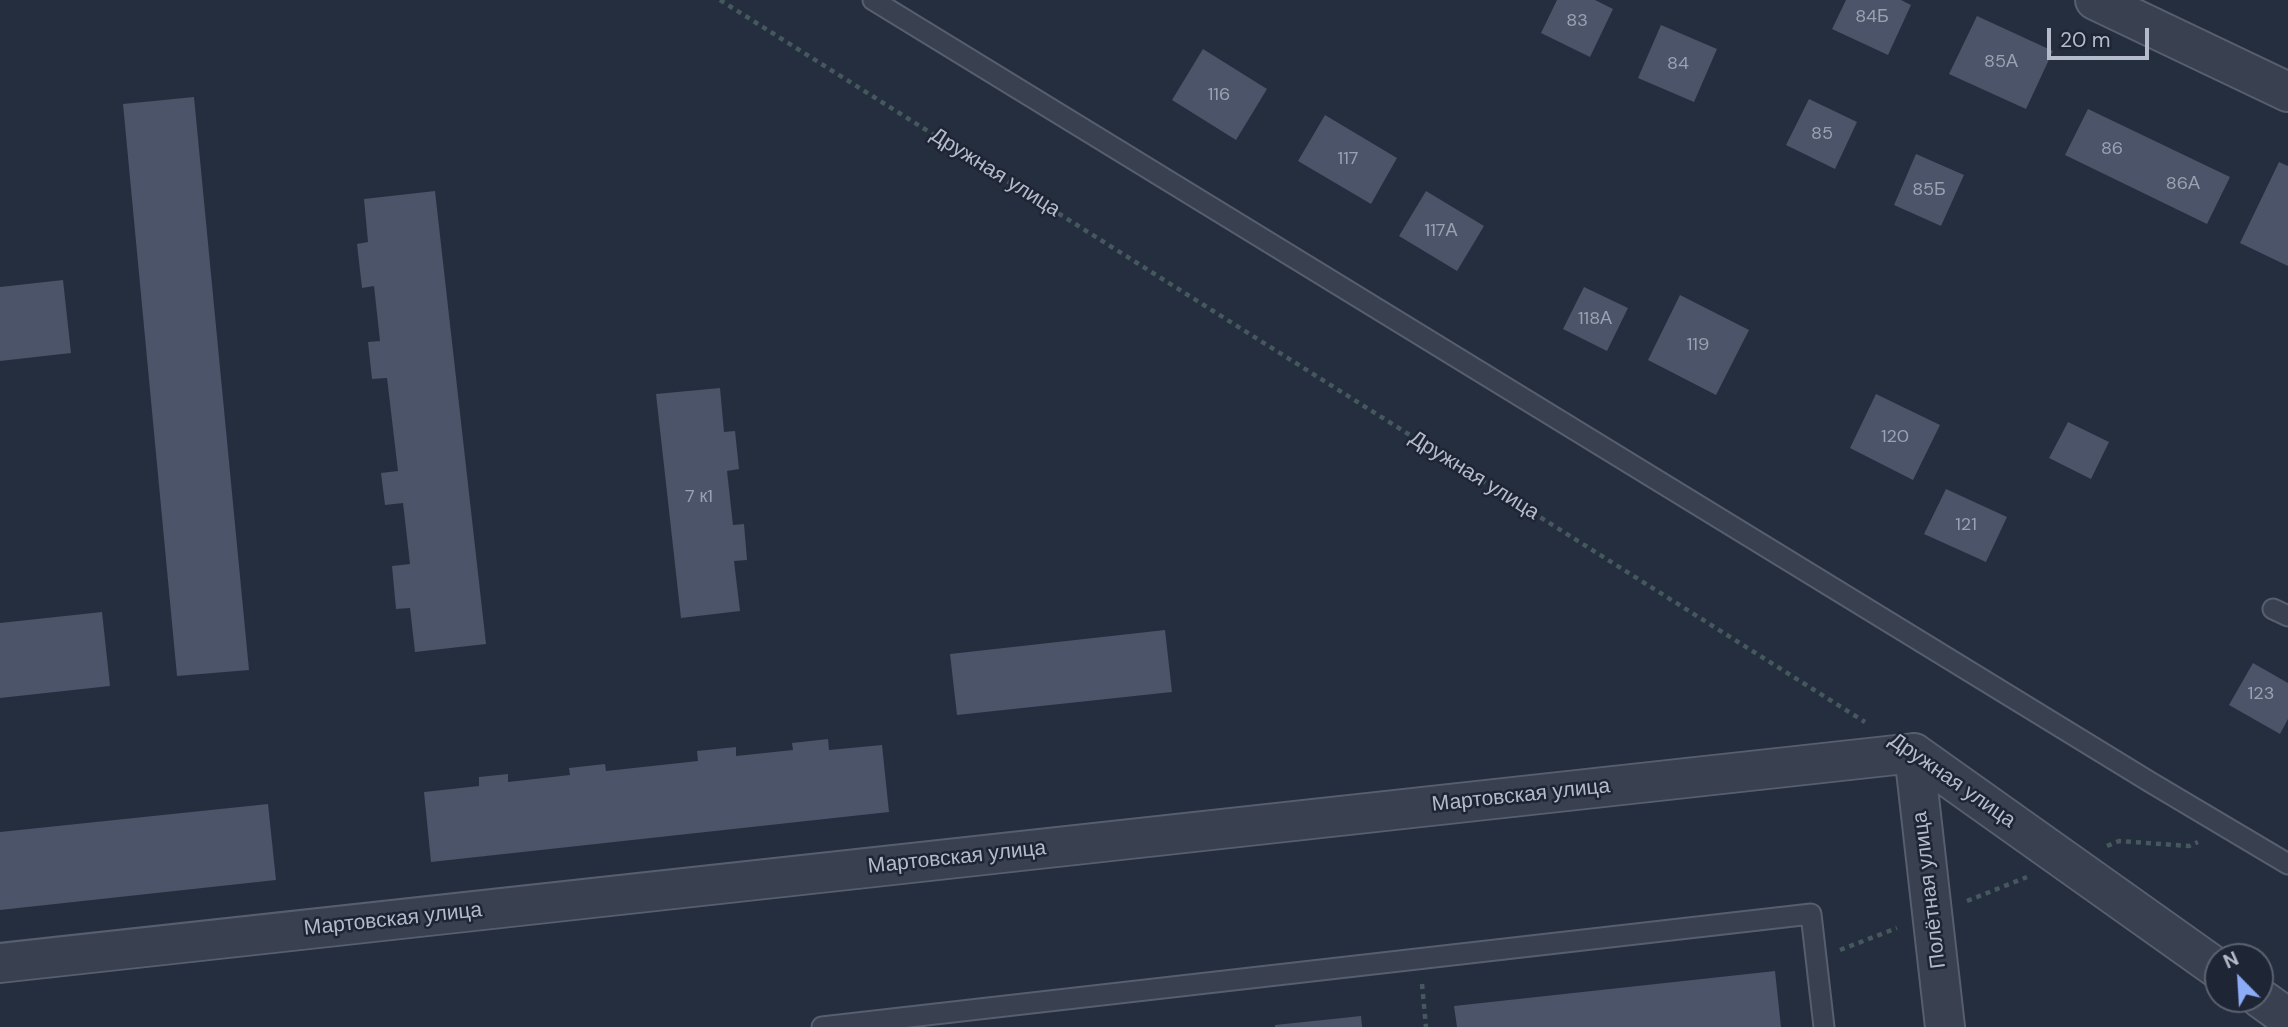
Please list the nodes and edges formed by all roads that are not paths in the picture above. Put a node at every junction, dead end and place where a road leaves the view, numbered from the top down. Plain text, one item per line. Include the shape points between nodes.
1 (873, 0) edge
2 (2095, 0) edge
3 (2288, 92) edge
4 (1914, 753) junction
5 (2288, 864) edge
6 (2204, 959) edge
7 (0, 963) edge
8 (822, 1027) edge
9 (1824, 1027) edge
10 (1945, 1027) edge

1 - 5 lane
2 - 3 street
4 - 6 street, Дружная улица
4 - 7 street, Мартовская улица
4 - 10 street, Полётная улица
8 - 9 lane via 1811,914

